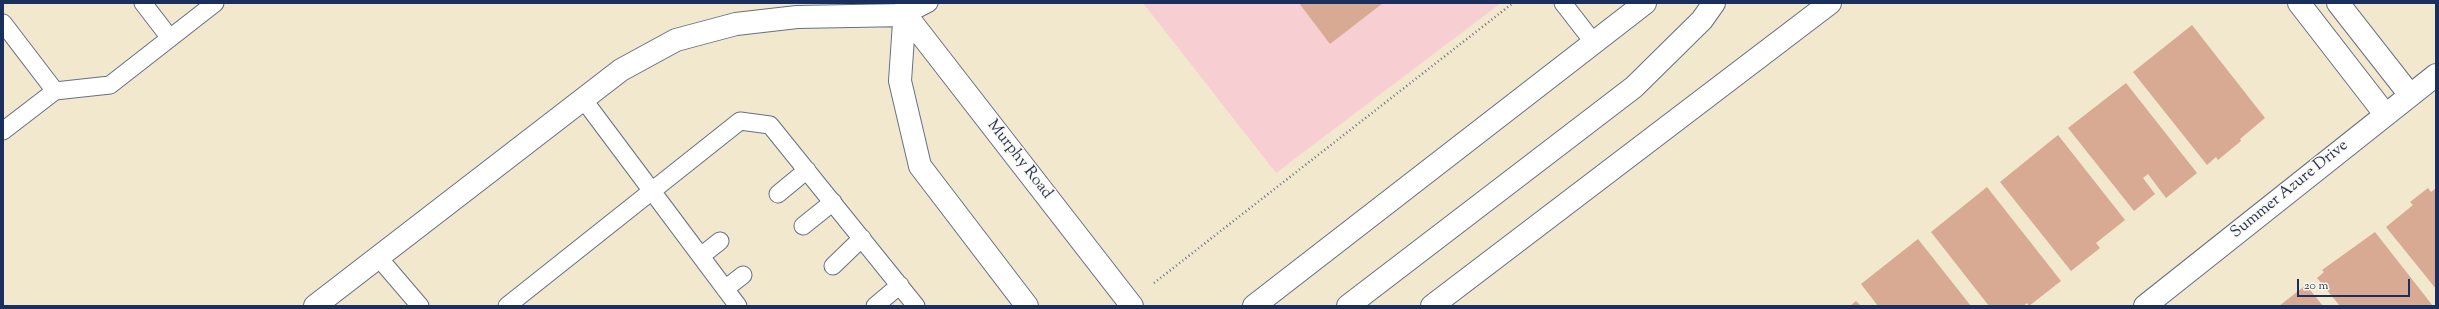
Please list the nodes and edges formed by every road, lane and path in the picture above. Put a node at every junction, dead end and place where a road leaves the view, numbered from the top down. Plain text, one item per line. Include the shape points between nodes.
1 (143, 3) edge
2 (215, 3) edge
3 (929, 3) edge
4 (1513, 3) edge
5 (1563, 3) edge
6 (1645, 3) edge
7 (1714, 3) edge
8 (1830, 3) edge
9 (2299, 3) edge
10 (2338, 3) edge
11 (905, 9) edge
12 (3, 23) edge
13 (170, 38) junction
14 (1594, 43) junction
15 (2436, 75) edge
16 (55, 91) junction
17 (2410, 95) junction
18 (583, 99) junction
19 (2385, 114) junction
20 (3, 130) edge
21 (807, 170) junction
22 (652, 191) junction
23 (778, 194) dead end
24 (833, 202) junction
25 (803, 226) dead end
26 (862, 238) junction
27 (720, 240) dead end
28 (701, 256) junction
29 (378, 257) junction
30 (832, 266) dead end
31 (1176, 266) dead end
32 (743, 275) dead end
33 (900, 285) junction
34 (725, 288) junction
35 (315, 306) edge
36 (420, 306) edge
37 (506, 306) edge
38 (738, 306) edge
39 (875, 306) edge
40 (916, 306) edge
41 (1027, 306) edge
42 (1132, 306) edge
43 (1254, 306) edge
44 (1348, 306) edge
45 (1432, 306) edge
46 (2145, 306) edge

1 - 13 lane
2 - 13 lane
3 - 11 lane
4 - 31 path
5 - 14 lane
6 - 14 street
7 - 44 street via 1702,20 1634,87
8 - 45 street
9 - 19 street
10 - 17 street
11 - 18 street via 736,24 676,40 621,70
11 - 41 street via 900,81 920,166
11 - 42 street, Murphy Road
12 - 16 lane
13 - 16 lane via 110,85
14 - 43 street
15 - 17 street, Summer Azure Drive
16 - 20 lane
17 - 19 street, Summer Azure Drive
18 - 22 lane
18 - 29 street
19 - 46 street, Summer Azure Drive
21 - 22 lane via 770,125 740,121
21 - 23 lane
21 - 24 lane
22 - 28 lane
22 - 37 lane
24 - 25 lane
24 - 26 lane
26 - 30 lane
26 - 33 lane
27 - 28 lane
28 - 34 lane
29 - 35 street
29 - 36 lane
32 - 34 lane
33 - 39 lane
33 - 40 lane
34 - 38 lane

